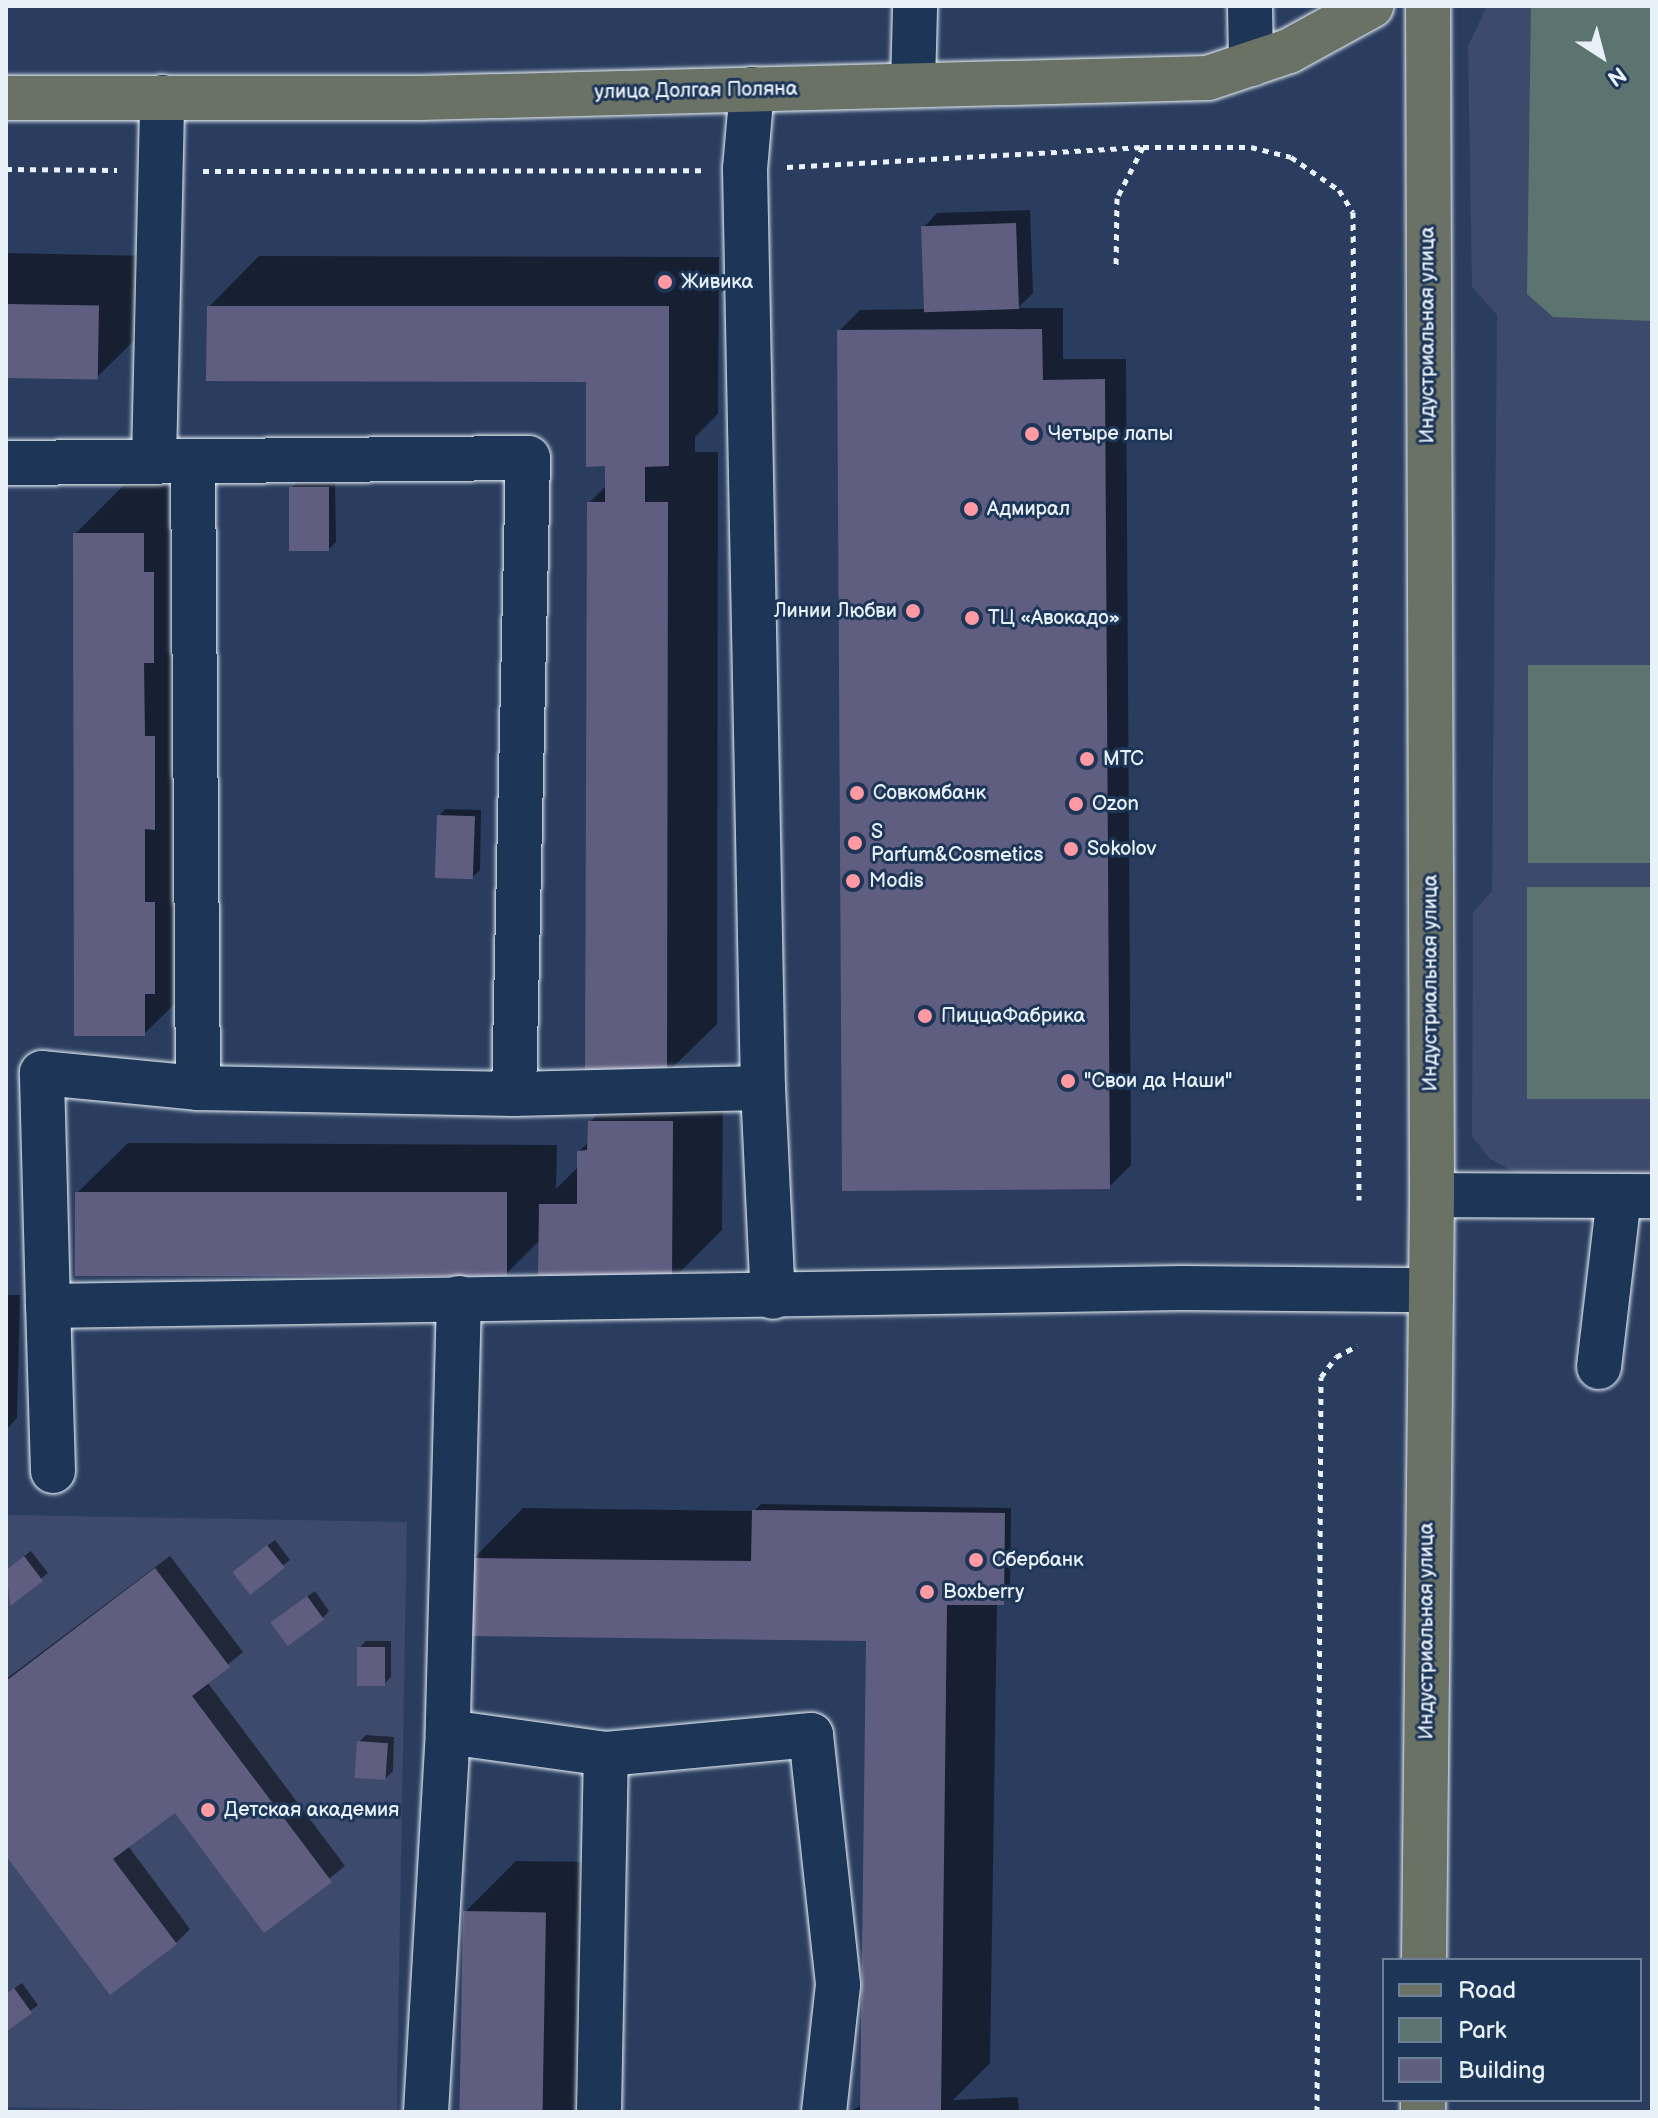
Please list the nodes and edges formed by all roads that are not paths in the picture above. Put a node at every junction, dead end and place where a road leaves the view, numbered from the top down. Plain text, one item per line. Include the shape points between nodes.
1 (915, 6) edge
2 (1250, 6) edge
3 (1371, 6) edge
4 (1428, 6) edge
5 (1251, 64) junction
6 (913, 85) junction
7 (752, 89) junction
8 (162, 97) junction
9 (6, 98) edge
10 (174, 461) junction
11 (6, 463) edge
12 (198, 1088) junction
13 (763, 1088) junction
14 (514, 1094) junction
15 (1432, 1195) junction
16 (1635, 1196) edge
17 (1430, 1290) junction
18 (773, 1297) junction
19 (459, 1298) junction
20 (48, 1306) junction
21 (1599, 1367) dead end
22 (53, 1471) dead end
23 (448, 1732) junction
24 (606, 1754) junction
25 (1424, 1958) edge
26 (426, 2112) edge
27 (599, 2112) edge
28 (824, 2112) edge

1 - 6 street
2 - 5 street
3 - 5 main road, улица Долгая Поляна via 1289,51
4 - 15 main road, Индустриальная улица
5 - 6 main road, улица Долгая Поляна via 1208,78
6 - 7 main road, улица Долгая Поляна
7 - 8 main road, улица Долгая Поляна
7 - 13 street via 745,169
8 - 9 main road, улица Долгая Поляна
8 - 10 street via 160,171
10 - 11 street
10 - 12 street
10 - 14 street via 528,458
12 - 14 street
12 - 20 street via 42,1073
13 - 14 street
13 - 18 street
15 - 16 street
15 - 17 main road, Индустриальная улица
16 - 21 street
17 - 18 street via 1182,1288
17 - 25 main road, Индустриальная улица
18 - 19 street
19 - 20 street
19 - 23 street
20 - 22 street
23 - 24 street
23 - 26 street
24 - 27 street
24 - 28 street via 811,1735 838,1985

